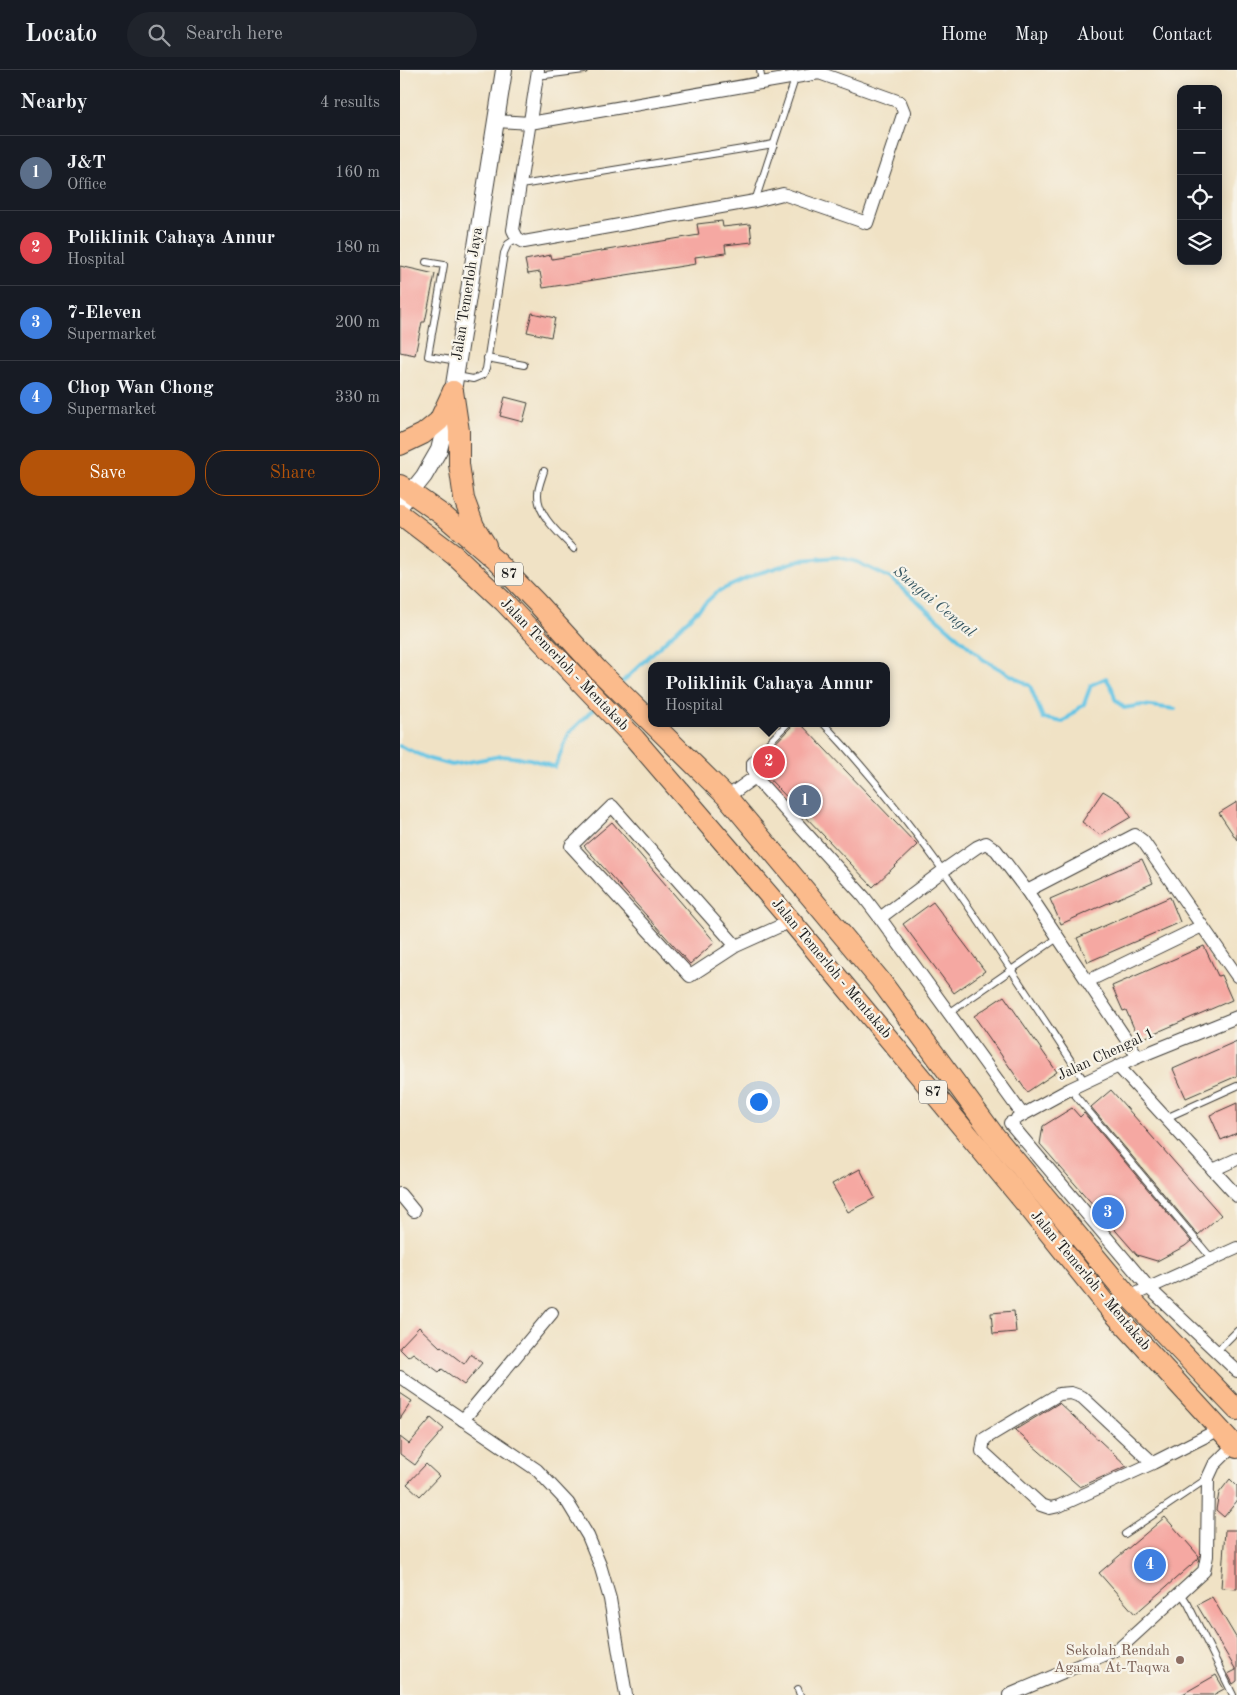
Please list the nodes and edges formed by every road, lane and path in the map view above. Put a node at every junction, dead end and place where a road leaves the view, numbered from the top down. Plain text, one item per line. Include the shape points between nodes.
1 (504, 70) edge
2 (584, 70) edge
3 (760, 70) edge
4 (538, 73) edge
5 (796, 76) junction
6 (762, 83) junction
7 (496, 121) junction
8 (530, 123) junction
9 (774, 144) junction
10 (520, 185) junction
11 (755, 201) junction
12 (520, 240) junction
13 (426, 262) dead end
14 (487, 358) junction
15 (524, 365) dead end
16 (456, 376) junction
17 (400, 445) edge
18 (544, 471) dead end
19 (404, 494) edge
20 (400, 514) edge
21 (574, 549) dead end
22 (497, 562) junction
23 (648, 721) edge
24 (654, 727) edge
25 (784, 727) edge
26 (826, 727) edge
27 (755, 776) junction
28 (727, 797) junction
29 (747, 820) junction
30 (722, 840) junction
31 (944, 870) junction
32 (1028, 891) junction
33 (880, 918) junction
34 (791, 921) junction
35 (1202, 926) junction
36 (1059, 937) junction
37 (736, 946) junction
38 (1010, 970) junction
39 (1237, 976) edge
40 (1088, 981) junction
41 (948, 1013) junction
42 (1237, 1017) edge
43 (1138, 1057) junction
44 (1118, 1066) junction
45 (1085, 1082) junction
46 (1237, 1086) edge
47 (1070, 1089) junction
48 (1022, 1114) junction
49 (1166, 1118) junction
50 (1002, 1129) junction
51 (1237, 1159) edge
52 (1213, 1170) junction
53 (400, 1194) edge
54 (1237, 1196) edge
55 (414, 1211) dead end
56 (1237, 1248) edge
57 (1212, 1259) junction
58 (1150, 1289) junction
59 (1129, 1297) junction
60 (552, 1313) dead end
61 (1237, 1331) edge
62 (1216, 1352) junction
63 (1237, 1371) edge
64 (400, 1377) edge
65 (1237, 1410) edge
66 (463, 1420) junction
67 (1220, 1429) junction
68 (1235, 1446) edge
69 (1153, 1463) junction
70 (1208, 1478) junction
71 (1125, 1534) dead end
72 (1180, 1593) junction
73 (626, 1695) edge
74 (1009, 1695) edge
75 (1233, 1695) edge

1 - 7 street, Jalan Temerloh Jaya
2 - 4 lane
3 - 6 lane
4 - 8 street
5 - 6 street
5 - 9 lane
5 - 11 street via 819,72 900,102 904,112 898,131 867,223 783,194
6 - 8 street
7 - 8 street
7 - 16 street, Jalan Temerloh Jaya
8 - 10 street
9 - 10 lane
9 - 11 lane
10 - 12 street via 513,230
11 - 12 street
12 - 14 lane via 508,244 504,253
13 - 16 lane via 444,265 428,356
14 - 15 lane
14 - 16 lane via 483,375 473,379
16 - 17 main road via 439,420 423,434
16 - 19 street, Jalan Temerloh Jaya via 439,450 424,476
16 - 22 main road via 459,464 464,499 474,526
18 - 21 lane via 538,494 541,508 550,524
19 - 22 main road, Jalan Temerloh - Mentakab / 87 via 444,516
20 - 30 main road, Jalan Temerloh - Mentakab / 87 via 454,555 504,602 630,734
22 - 23 main road, Jalan Temerloh - Mentakab / 87
24 - 28 main road, Jalan Temerloh - Mentakab / 87
25 - 27 lane via 750,762 750,770
26 - 31 lane
27 - 28 street
27 - 33 street
28 - 29 main road, Jalan Temerloh - Mentakab / 87
29 - 30 main road
29 - 50 main road, Jalan Temerloh - Mentakab / 87
30 - 34 main road, Jalan Temerloh - Mentakab / 87
31 - 32 street via 986,843 996,850
31 - 33 street
31 - 38 lane
32 - 35 street via 1135,835 1143,841
32 - 36 street
33 - 41 street
34 - 37 street
34 - 67 main road, Jalan Temerloh - Mentakab / 87 via 1108,1307
35 - 39 street
35 - 40 street
36 - 38 lane
36 - 40 street
37 - 37 street via 612,806 571,846 690,976
38 - 41 lane
38 - 45 lane
40 - 43 street
41 - 48 street
42 - 43 street, Jalan Chengal 1
43 - 44 street, Jalan Chengal 1
44 - 45 street, Jalan Chengal 1
44 - 49 street
45 - 47 street, Jalan Chengal 1
46 - 49 lane
47 - 48 street, Jalan Chengal 1
47 - 57 lane
48 - 50 street, Jalan Chengal 1
49 - 52 street
50 - 58 street
50 - 59 main road, Jalan Temerloh - Mentakab / 87
51 - 52 street
52 - 54 street
53 - 55 street
56 - 57 street
57 - 58 street
58 - 59 street
58 - 62 street
59 - 65 main road, Jalan Temerloh - Mentakab / 87
60 - 66 street
61 - 62 lane
62 - 63 street
64 - 66 street
66 - 73 street via 537,1470 568,1503 588,1536 610,1599
67 - 68 main road, Jalan Temerloh - Mentakab / 87
67 - 69 street
68 - 70 street via 1214,1466
69 - 69 street via 1082,1397 1071,1393 1059,1394 984,1439 982,1451 1041,1505 1050,1508
70 - 71 lane
70 - 72 street via 1204,1570
72 - 74 street via 1120,1648
72 - 75 lane

